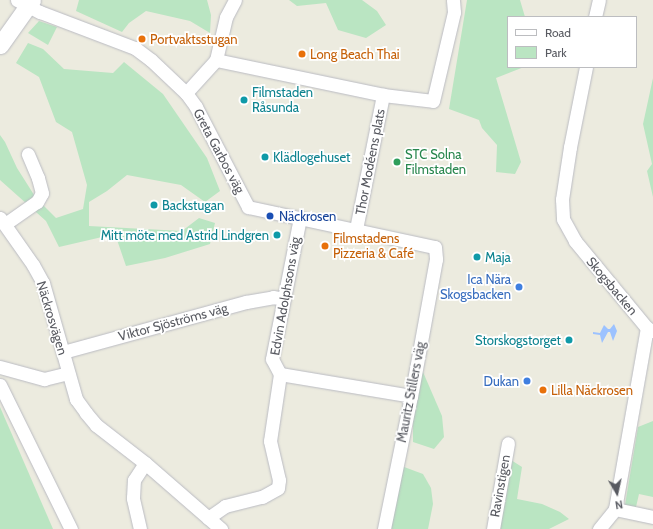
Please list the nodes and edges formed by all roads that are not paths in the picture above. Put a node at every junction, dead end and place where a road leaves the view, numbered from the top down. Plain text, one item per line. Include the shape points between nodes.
1 (235, 0) edge
2 (453, 0) edge
3 (599, 0) edge
4 (25, 2) edge
5 (596, 16) edge
6 (0, 45) edge
7 (216, 60) junction
8 (586, 68) edge
9 (186, 93) junction
10 (384, 95) junction
11 (28, 154) dead end
12 (300, 218) junction
13 (2, 221) edge
14 (356, 229) junction
15 (436, 255) joint
16 (284, 299) junction
17 (650, 330) edge
18 (63, 352) junction
19 (0, 367) edge
20 (68, 373) junction
21 (280, 374) junction
22 (0, 385) edge
23 (411, 396) junction
24 (508, 443) dead end
25 (145, 463) junction
26 (614, 509) junction
27 (653, 517) edge
28 (208, 518) junction
29 (71, 529) edge
30 (140, 529) edge
31 (221, 529) edge
32 (384, 529) edge
33 (493, 529) edge
34 (599, 529) edge

1 - 7 street via 226,17
2 - 10 street via 454,12 433,101
3 - 5 street
4 - 6 street
4 - 9 street, Greta Garbos väg via 135,48
7 - 9 street
7 - 10 street
8 - 17 street, Skogsbacken via 562,199 563,219 574,241
9 - 12 street, Greta Garbos väg via 248,207
10 - 14 street, Thor Modéens plats
11 - 13 street, Näckrosvägen via 42,193 37,202
12 - 14 street, Greta Garbos väg
12 - 16 street, Edvin Adolphsons väg
13 - 18 street, Näckrosvägen via 43,283
14 - 15 street, Greta Garbos väg via 431,245 435,247
15 - 23 street, Mauritz Stillers väg
16 - 18 street, Viktor Sjöströms väg via 273,297 246,302
16 - 21 street, Edvin Adolphsons väg via 272,359
17 - 26 street, Skogsbacken
18 - 20 street, Näckrosvägen
19 - 20 street, Näckrosvägen via 44,379
20 - 25 street, Näckrosvägen via 76,399 96,425
21 - 23 street
21 - 28 street, Edvin Adolphsons väg via 270,441 279,480 278,488 262,497 225,506
22 - 29 street
23 - 32 street, Mauritz Stillers väg
24 - 33 street, Ravinstigen
25 - 28 street, Näckrosvägen
25 - 30 street via 134,480 133,498
26 - 27 street
26 - 34 street
28 - 31 street, Näckrosvägen

